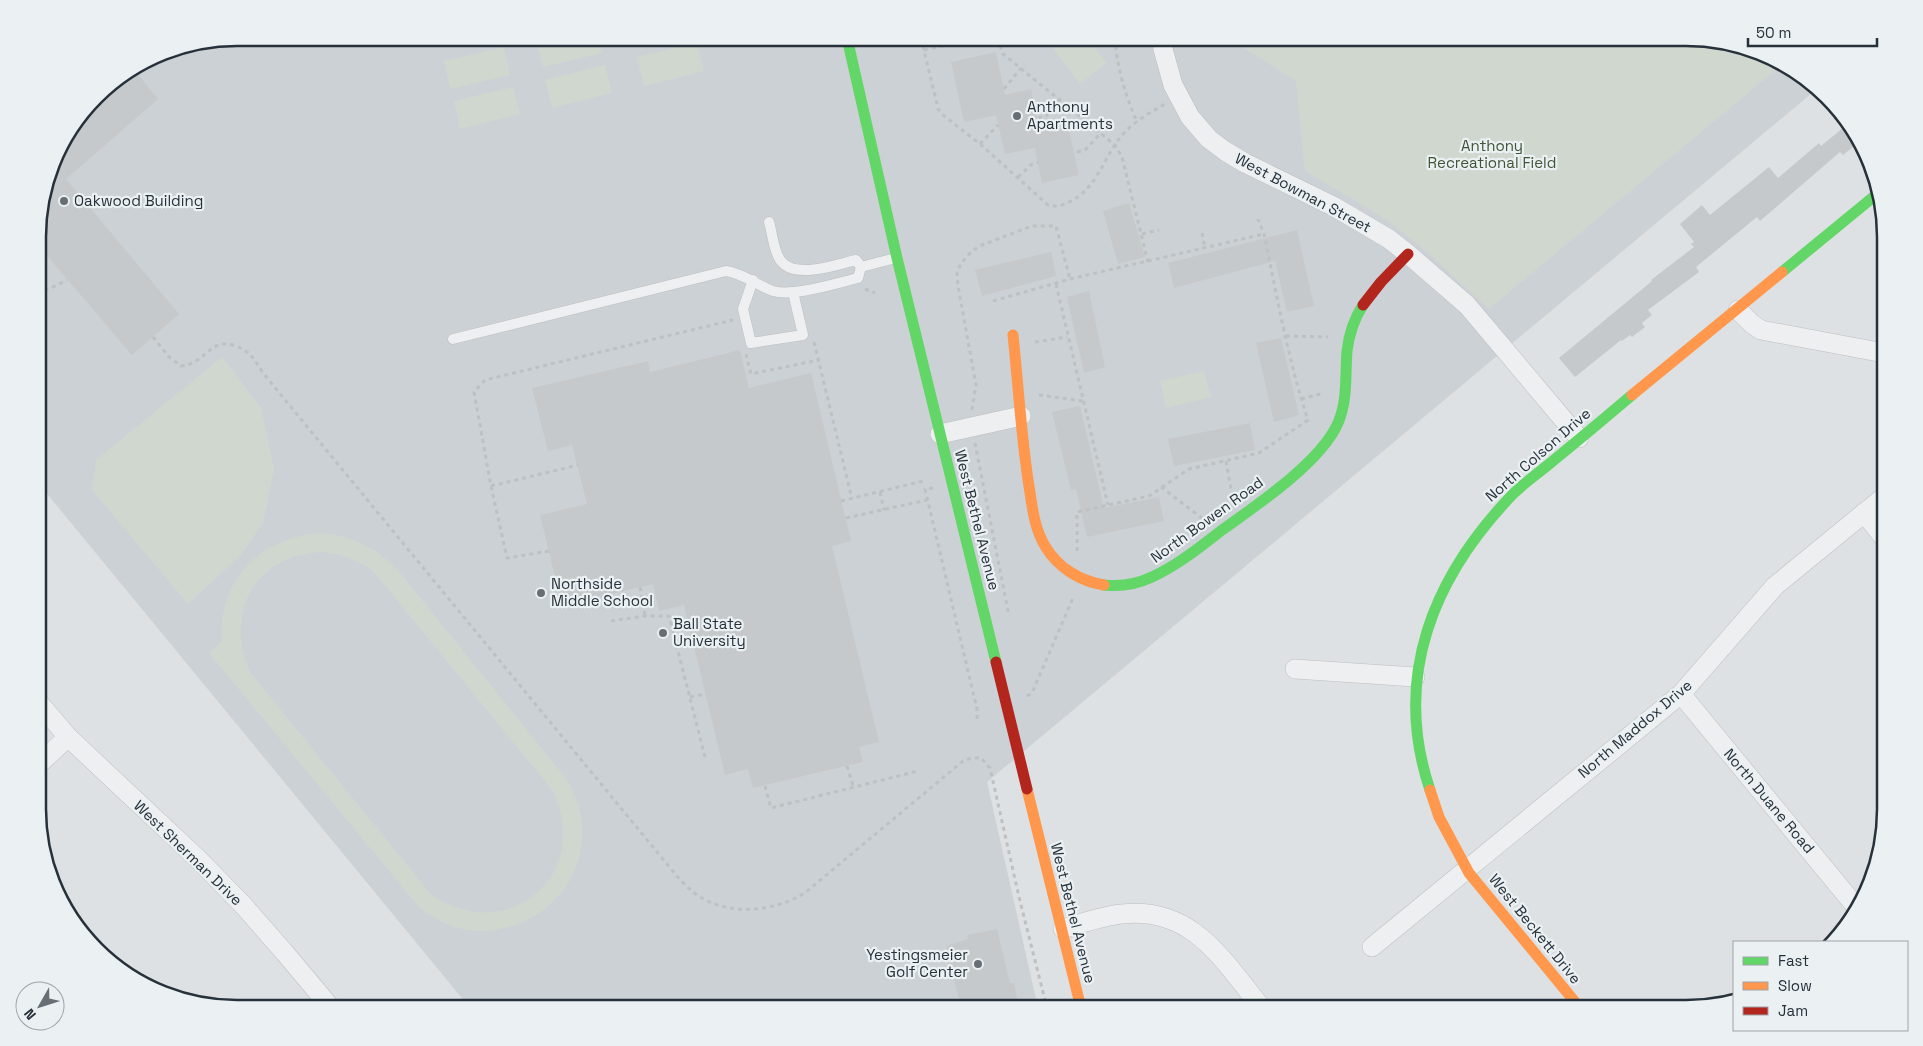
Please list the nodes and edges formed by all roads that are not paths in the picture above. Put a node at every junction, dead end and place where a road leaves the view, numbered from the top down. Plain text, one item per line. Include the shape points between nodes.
1 (850, 46) edge
2 (1164, 46) edge
3 (1872, 198) edge
4 (769, 222) dead end
5 (1408, 254) junction
6 (897, 258) junction
7 (861, 267) junction
8 (752, 280) junction
9 (793, 292) junction
10 (1738, 310) junction
11 (453, 338) dead end
12 (1014, 341) road end
13 (1877, 352) edge
14 (1020, 406) junction
15 (940, 434) junction
16 (1579, 438) junction
17 (1877, 502) edge
18 (1864, 513) junction
19 (1877, 529) edge
20 (1295, 669) dead end
21 (1416, 677) junction
22 (1681, 694) junction
23 (46, 711) edge
24 (68, 737) junction
25 (46, 757) edge
26 (1466, 869) junction
27 (1852, 901) edge
28 (1063, 929) junction
29 (1372, 947) dead end
30 (324, 1000) edge
31 (1079, 1000) edge
32 (1255, 1000) edge
33 (1573, 1000) edge

1 - 6 street, West Bethel Avenue
2 - 5 street, West Bowman Street via 1167,66 1179,97 1208,139 1245,163 1333,206
3 - 10 street, North Colson Drive
4 - 7 lane via 778,257 788,268 800,271 856,260
5 - 14 street, North Bowen Road via 1362,305 1349,338 1344,401 1332,434 1305,463 1248,511 1161,573 1136,583 1116,586 1093,584 1065,570 1041,539 1036,528 1024,460
5 - 16 street, West Bowman Street via 1467,305
6 - 7 lane
6 - 15 street, West Bethel Avenue
7 - 9 lane via 858,278
8 - 9 lane via 774,291
8 - 9 lane via 743,309 751,343 803,335
8 - 11 lane via 740,273 726,271
10 - 13 street via 1761,330
10 - 16 street, North Colson Drive
12 - 14 street, North Bowen Road
14 - 15 street via 972,427
15 - 28 street, West Bethel Avenue
16 - 21 street, North Colson Drive via 1514,493 1471,540 1440,591 1426,627
17 - 18 street, North Maddox Drive
18 - 19 street
18 - 22 street, North Maddox Drive via 1775,586
20 - 21 street
21 - 26 street, North Colson Drive via 1419,747 1427,787 1443,828
22 - 26 street, North Maddox Drive
22 - 27 street, North Duane Road
23 - 24 street, West Sherman Drive
24 - 25 street
24 - 30 street, West Sherman Drive via 243,905
26 - 29 street, North Maddox Drive
26 - 33 street, West Beckett Drive
28 - 31 street, West Bethel Avenue
28 - 32 street via 1121,914 1163,916 1184,924 1202,938

